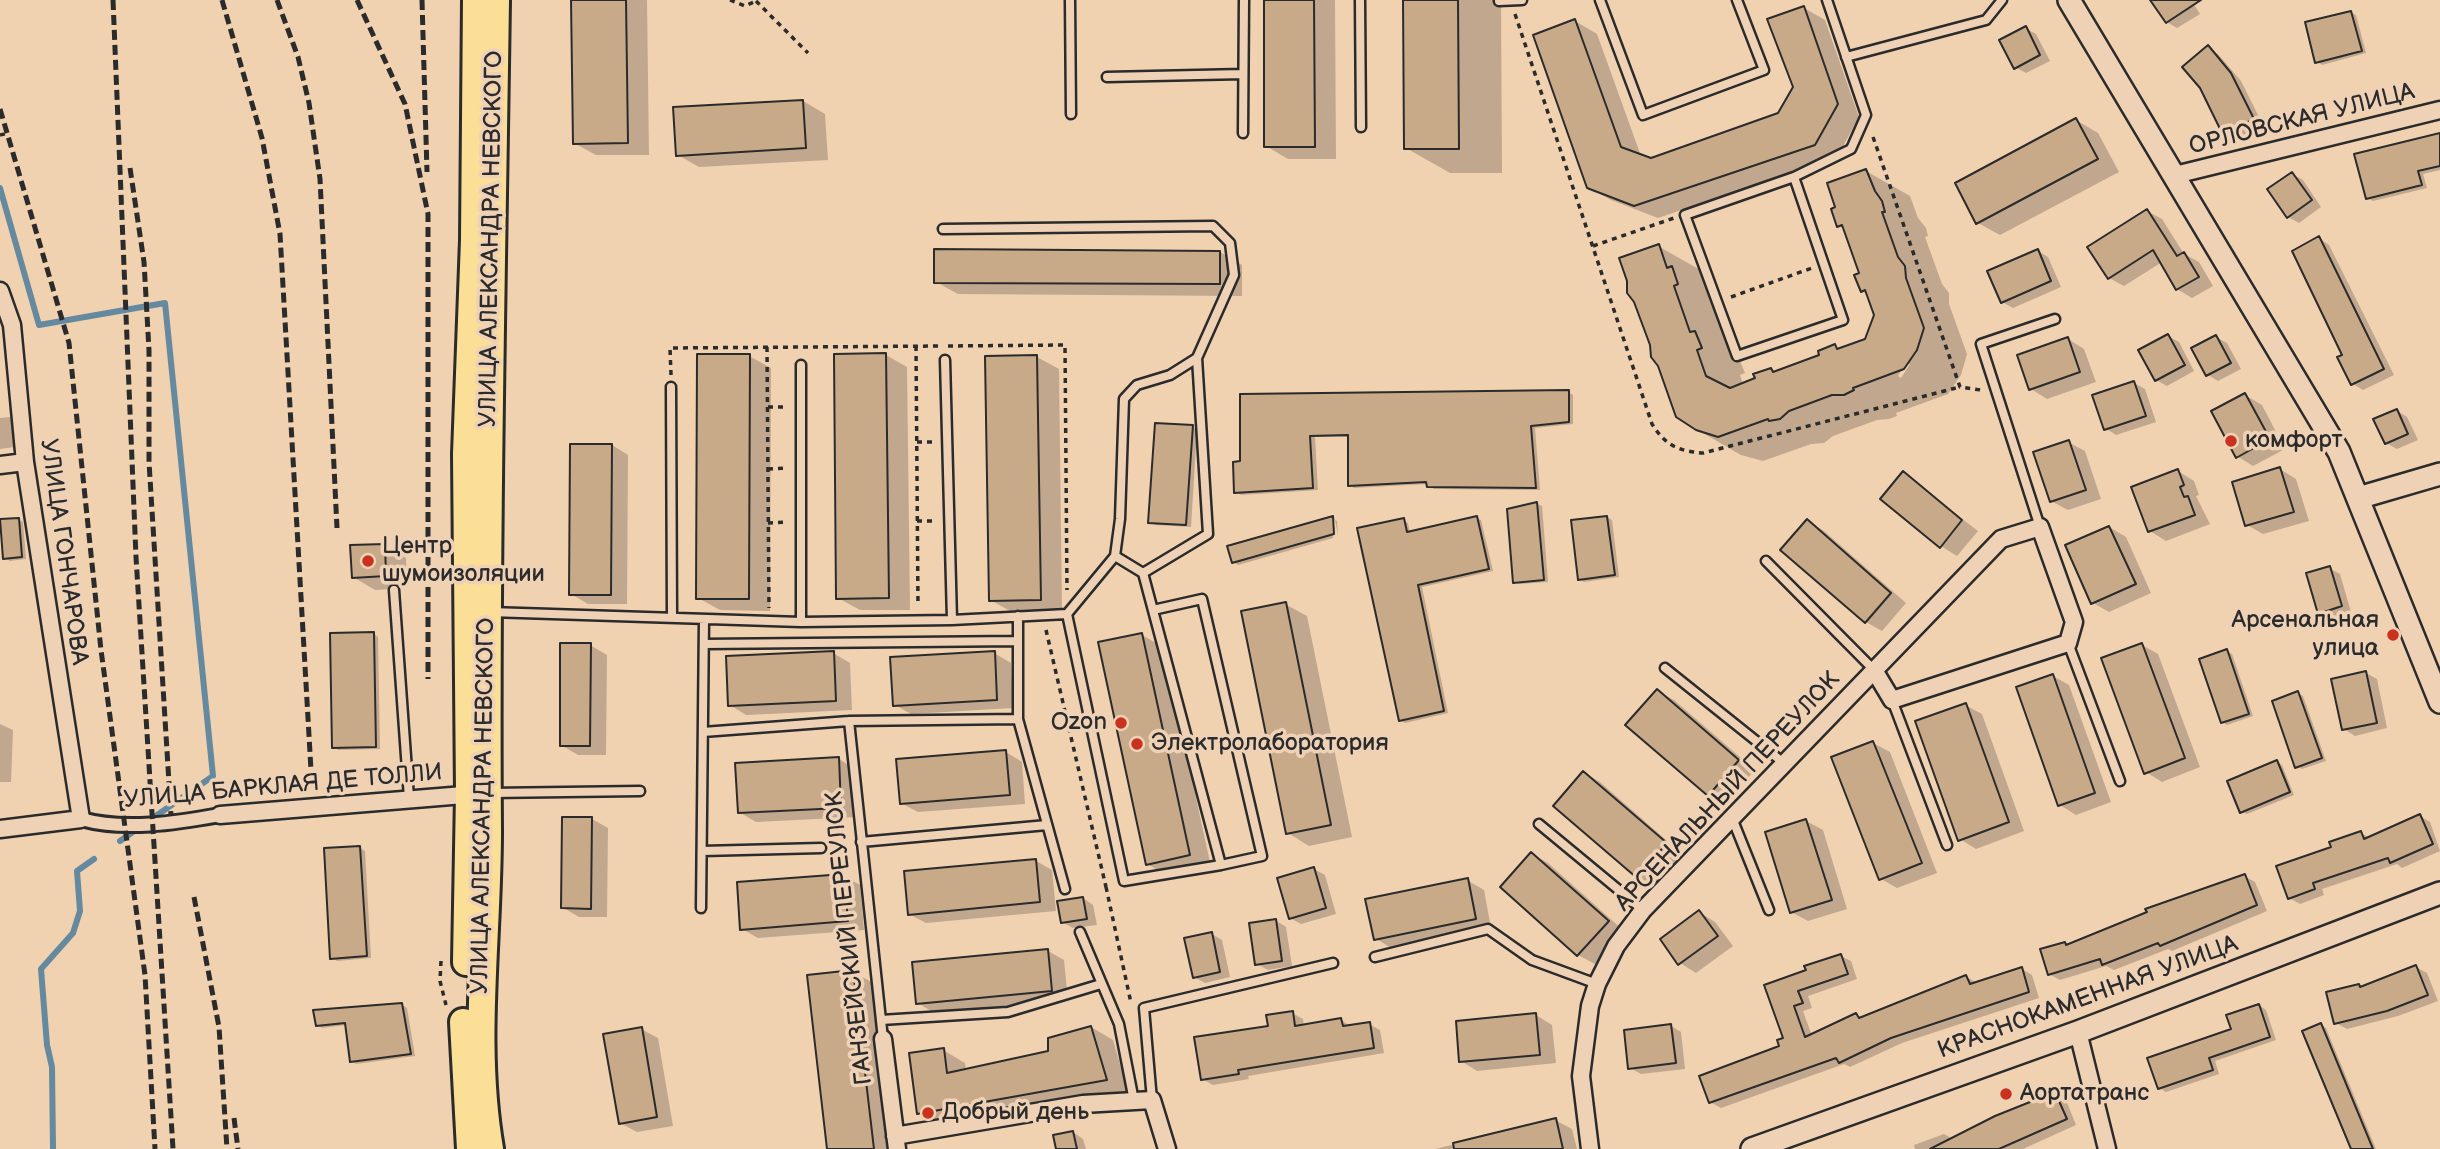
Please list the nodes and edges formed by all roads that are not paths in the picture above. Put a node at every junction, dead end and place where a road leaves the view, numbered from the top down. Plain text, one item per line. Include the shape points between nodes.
1 (476, 0) edge
2 (496, 0) edge
3 (1070, 0) edge
4 (1244, 0) edge
5 (1360, 0) edge
6 (1522, 0) edge
7 (1600, 0) edge
8 (1737, 0) edge
9 (1828, 0) edge
10 (2002, 0) edge
11 (2069, 0) edge
12 (1499, 1) edge
13 (1511, 1) edge
14 (1846, 57) junction
15 (1243, 74) junction
16 (1107, 77) dead end
17 (2440, 110) edge
18 (1071, 114) dead end
19 (1361, 127) dead end
20 (1242, 133) dead end
21 (2175, 175) junction
22 (1794, 177) junction
23 (943, 229) dead end
24 (0, 291) edge
25 (2055, 319) dead end
26 (1197, 358) junction
27 (945, 359) dead end
28 (801, 365) dead end
29 (671, 387) dead end
30 (25, 462) junction
31 (0, 465) edge
32 (2440, 474) edge
33 (2358, 498) junction
34 (2040, 527) junction
35 (1115, 556) junction
36 (1766, 561) dead end
37 (1143, 573) junction
38 (394, 590) dead end
39 (1153, 610) junction
40 (487, 612) junction
41 (1067, 614) junction
42 (1018, 616) junction
43 (672, 618) junction
44 (704, 619) junction
45 (952, 620) junction
46 (801, 622) junction
47 (1018, 641) junction
48 (2068, 643) junction
49 (704, 644) junction
50 (1665, 668) dead end
51 (1874, 670) junction
52 (1892, 700) junction
53 (2440, 702) edge
54 (1018, 719) junction
55 (849, 721) junction
56 (703, 732) junction
57 (1785, 764) junction
58 (2120, 781) dead end
59 (640, 791) dead end
60 (478, 794) junction
61 (410, 798) junction
62 (220, 815) joint
63 (1732, 818) junction
64 (81, 819) junction
65 (1539, 824) dead end
66 (1047, 825) junction
67 (0, 830) edge
68 (861, 842) junction
69 (1947, 845) dead end
70 (821, 848) dead end
71 (702, 851) junction
72 (1222, 865) junction
73 (1065, 889) dead end
74 (2440, 893) edge
75 (701, 908) dead end
76 (1643, 910) junction
77 (1769, 910) dead end
78 (1080, 932) dead end
79 (1375, 957) dead end
80 (1333, 962) dead end
81 (1101, 984) junction
82 (1597, 984) junction
83 (881, 1020) junction
84 (2078, 1032) junction
85 (883, 1039) joint
86 (1152, 1100) junction
87 (1134, 1101) junction
88 (896, 1142) edge
89 (470, 1149) edge
90 (491, 1149) edge
91 (1167, 1149) edge
92 (1590, 1149) edge
93 (1752, 1149) edge
94 (2107, 1149) edge

1 - 60 main road via 466,454
2 - 40 main road, УЛИЦА АЛЕКСАНДРА НЕВСКОГО
3 - 18 lane
4 - 15 lane
5 - 19 lane
6 - 13 lane
7 - 8 lane via 1643,115 1763,70
9 - 14 lane
10 - 14 lane via 1986,19
11 - 21 street
12 - 13 lane
14 - 22 lane via 1866,115 1851,149
15 - 16 lane
15 - 20 lane
17 - 21 street, ОРЛОВСКАЯ УЛИЦА
21 - 33 street via 2339,452
22 - 22 lane via 1685,215 1737,356 1843,320
23 - 26 lane via 1213,226 1230,243 1234,275
24 - 30 street, УЛИЦА ГОНЧАРОВА via 12,325
25 - 34 lane via 1981,344
26 - 35 lane via 1170,375 1137,385 1124,399
26 - 37 lane via 1208,534
27 - 45 lane
28 - 46 lane
29 - 43 lane
30 - 31 street
30 - 64 street, УЛИЦА ГОНЧАРОВА
32 - 33 street
33 - 53 street
34 - 48 street via 2074,622
34 - 51 street, АРСЕНАЛЬНЫЙ ПЕРЕУЛОК via 2001,539
35 - 37 lane
35 - 41 lane
36 - 51 lane
37 - 39 lane
38 - 61 lane
39 - 72 lane
39 - 72 lane via 1202,599 1262,856
40 - 43 lane
40 - 60 main road, УЛИЦА АЛЕКСАНДРА НЕВСКОГО
41 - 42 lane
41 - 72 lane via 1124,881
42 - 45 lane
42 - 47 lane
43 - 44 lane
44 - 46 lane
44 - 49 lane
45 - 46 lane
47 - 49 lane
47 - 54 lane
48 - 52 street
48 - 58 lane
49 - 56 lane
50 - 57 lane
51 - 52 street, АРСЕНАЛЬНЫЙ ПЕРЕУЛОК
51 - 57 street, АРСЕНАЛЬНЫЙ ПЕРЕУЛОК
52 - 69 lane
54 - 55 lane
54 - 66 lane
55 - 56 lane
55 - 68 lane, ГАНЗЕЙСКИЙ ПЕРЕУЛОК
56 - 71 lane
57 - 63 street, АРСЕНАЛЬНЫЙ ПЕРЕУЛОК
59 - 60 lane
60 - 61 street, УЛИЦА БАРКЛАЯ ДЕ ТОЛЛИ
60 - 89 main road via 463,1030
60 - 90 main road, УЛИЦА АЛЕКСАНДРА НЕВСКОГО via 481,1032
61 - 62 street, УЛИЦА БАРКЛАЯ ДЕ ТОЛЛИ
62 - 64 street, УЛИЦА БАРКЛАЯ ДЕ ТОЛЛИ via 185,822 107,826
63 - 76 street, АРСЕНАЛЬНЫЙ ПЕРЕУЛОК
63 - 77 lane
64 - 67 street, УЛИЦА БАРКЛАЯ ДЕ ТОЛЛИ
65 - 76 lane
66 - 68 lane
66 - 73 lane
68 - 83 lane, ГАНЗЕЙСКИЙ ПЕРЕУЛОК
70 - 71 lane
71 - 75 lane
74 - 84 street, КРАСНОКАМЕННАЯ УЛИЦА
76 - 82 street, АРСЕНАЛЬНЫЙ ПЕРЕУЛОК via 1616,946
78 - 81 lane
79 - 82 lane via 1488,929 1532,960
80 - 86 lane via 1144,1008
81 - 83 lane via 1008,1012
81 - 87 lane via 1119,1024
82 - 92 street, АРСЕНАЛЬНЫЙ ПЕРЕУЛОК via 1581,1076
83 - 85 lane, ГАНЗЕЙСКИЙ ПЕРЕУЛОК
84 - 93 street, КРАСНОКАМЕННАЯ УЛИЦА
84 - 94 street
85 - 88 street, ГАНЗЕЙСКИЙ ПЕРЕУЛОК
86 - 87 street
86 - 91 street
87 - 88 street via 1083,1104

